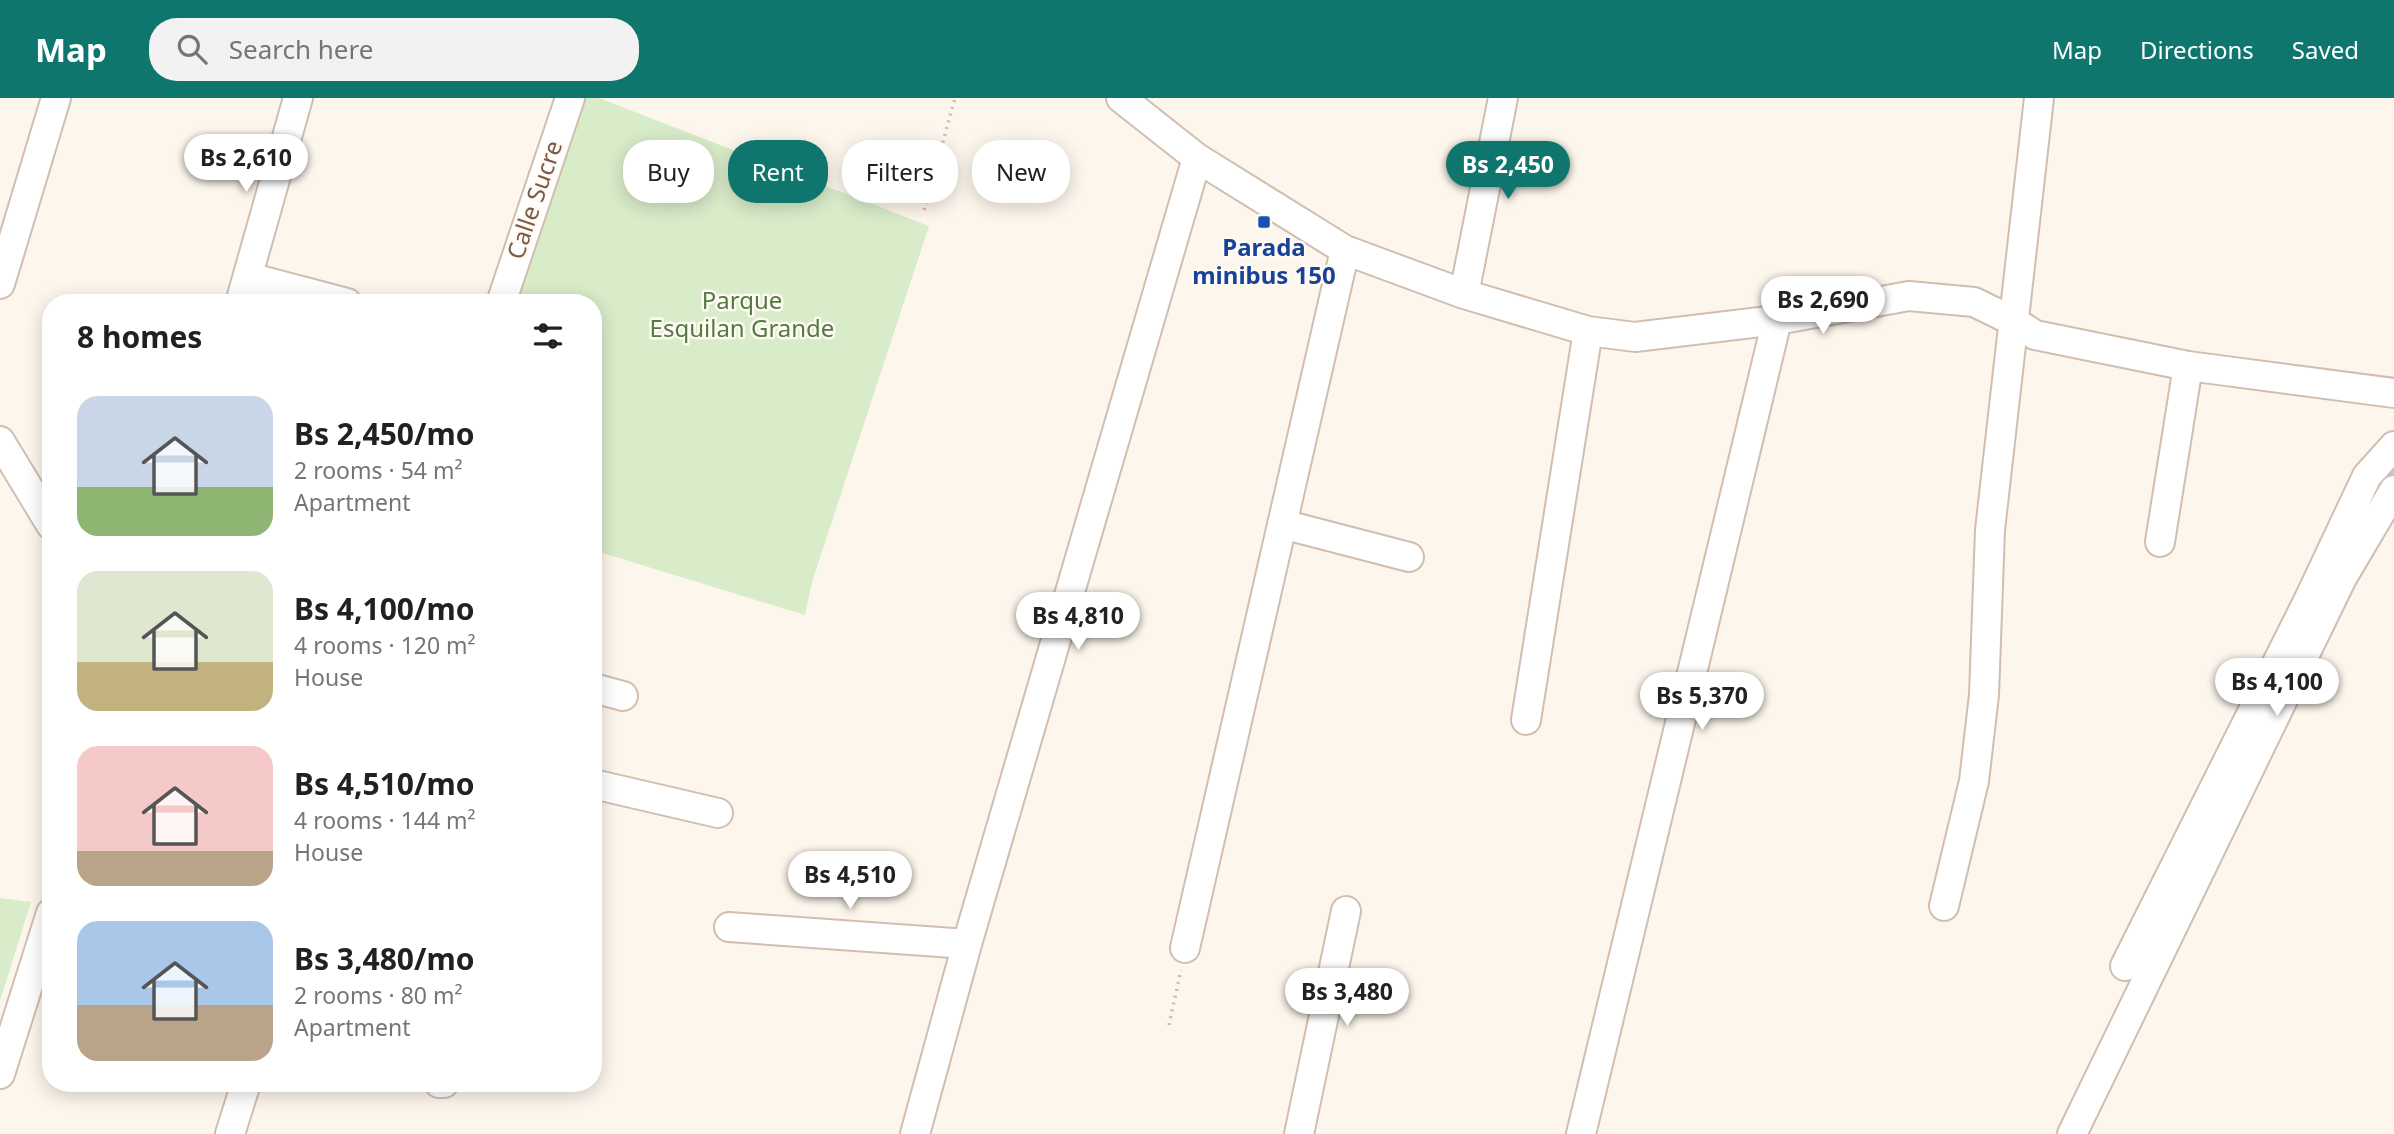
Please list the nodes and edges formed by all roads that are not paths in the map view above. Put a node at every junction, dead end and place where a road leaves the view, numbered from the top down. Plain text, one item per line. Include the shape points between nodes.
1 (56, 98) edge
2 (298, 98) edge
3 (570, 98) edge
4 (1121, 98) edge
5 (1503, 98) edge
6 (2039, 98) edge
7 (1197, 158) junction
8 (1345, 250) junction
9 (0, 284) edge
10 (244, 290) edge
11 (1464, 293) junction
12 (276, 294) edge
13 (504, 294) edge
14 (1777, 320) junction
15 (2015, 322) junction
16 (1588, 331) junction
17 (2188, 366) junction
18 (2394, 393) edge
19 (0, 441) edge
20 (2394, 446) edge
21 (2394, 490) edge
22 (42, 510) edge
23 (1282, 524) junction
24 (2160, 542) dead end
25 (1409, 557) dead end
26 (602, 690) edge
27 (623, 696) dead end
28 (1526, 720) dead end
29 (602, 786) edge
30 (718, 813) dead end
31 (1944, 906) dead end
32 (1346, 911) dead end
33 (729, 927) dead end
34 (967, 944) junction
35 (1185, 948) road end
36 (2125, 967) dead end
37 (42, 969) edge
38 (0, 1074) edge
39 (243, 1092) edge
40 (229, 1134) edge
41 (915, 1134) edge
42 (1299, 1134) edge
43 (1581, 1134) edge
44 (2073, 1134) edge

1 - 9 street
2 - 10 street
3 - 13 street, Calle Sucre
4 - 7 street
5 - 11 street
6 - 15 street
7 - 8 street
7 - 34 street
8 - 11 street
8 - 23 street
10 - 12 street
11 - 16 street
14 - 15 street via 1909,296 1974,302
14 - 16 street via 1635,337
14 - 43 street
15 - 17 street via 2035,335
15 - 31 street via 1990,530 1984,695 1976,769
16 - 28 street
17 - 18 street
17 - 24 street
19 - 22 street
20 - 36 street via 2367,476
21 - 44 street via 2342,578
23 - 25 street
23 - 35 street
26 - 27 street
29 - 30 street
32 - 42 street
33 - 34 street
34 - 41 street
37 - 38 street
39 - 40 street

